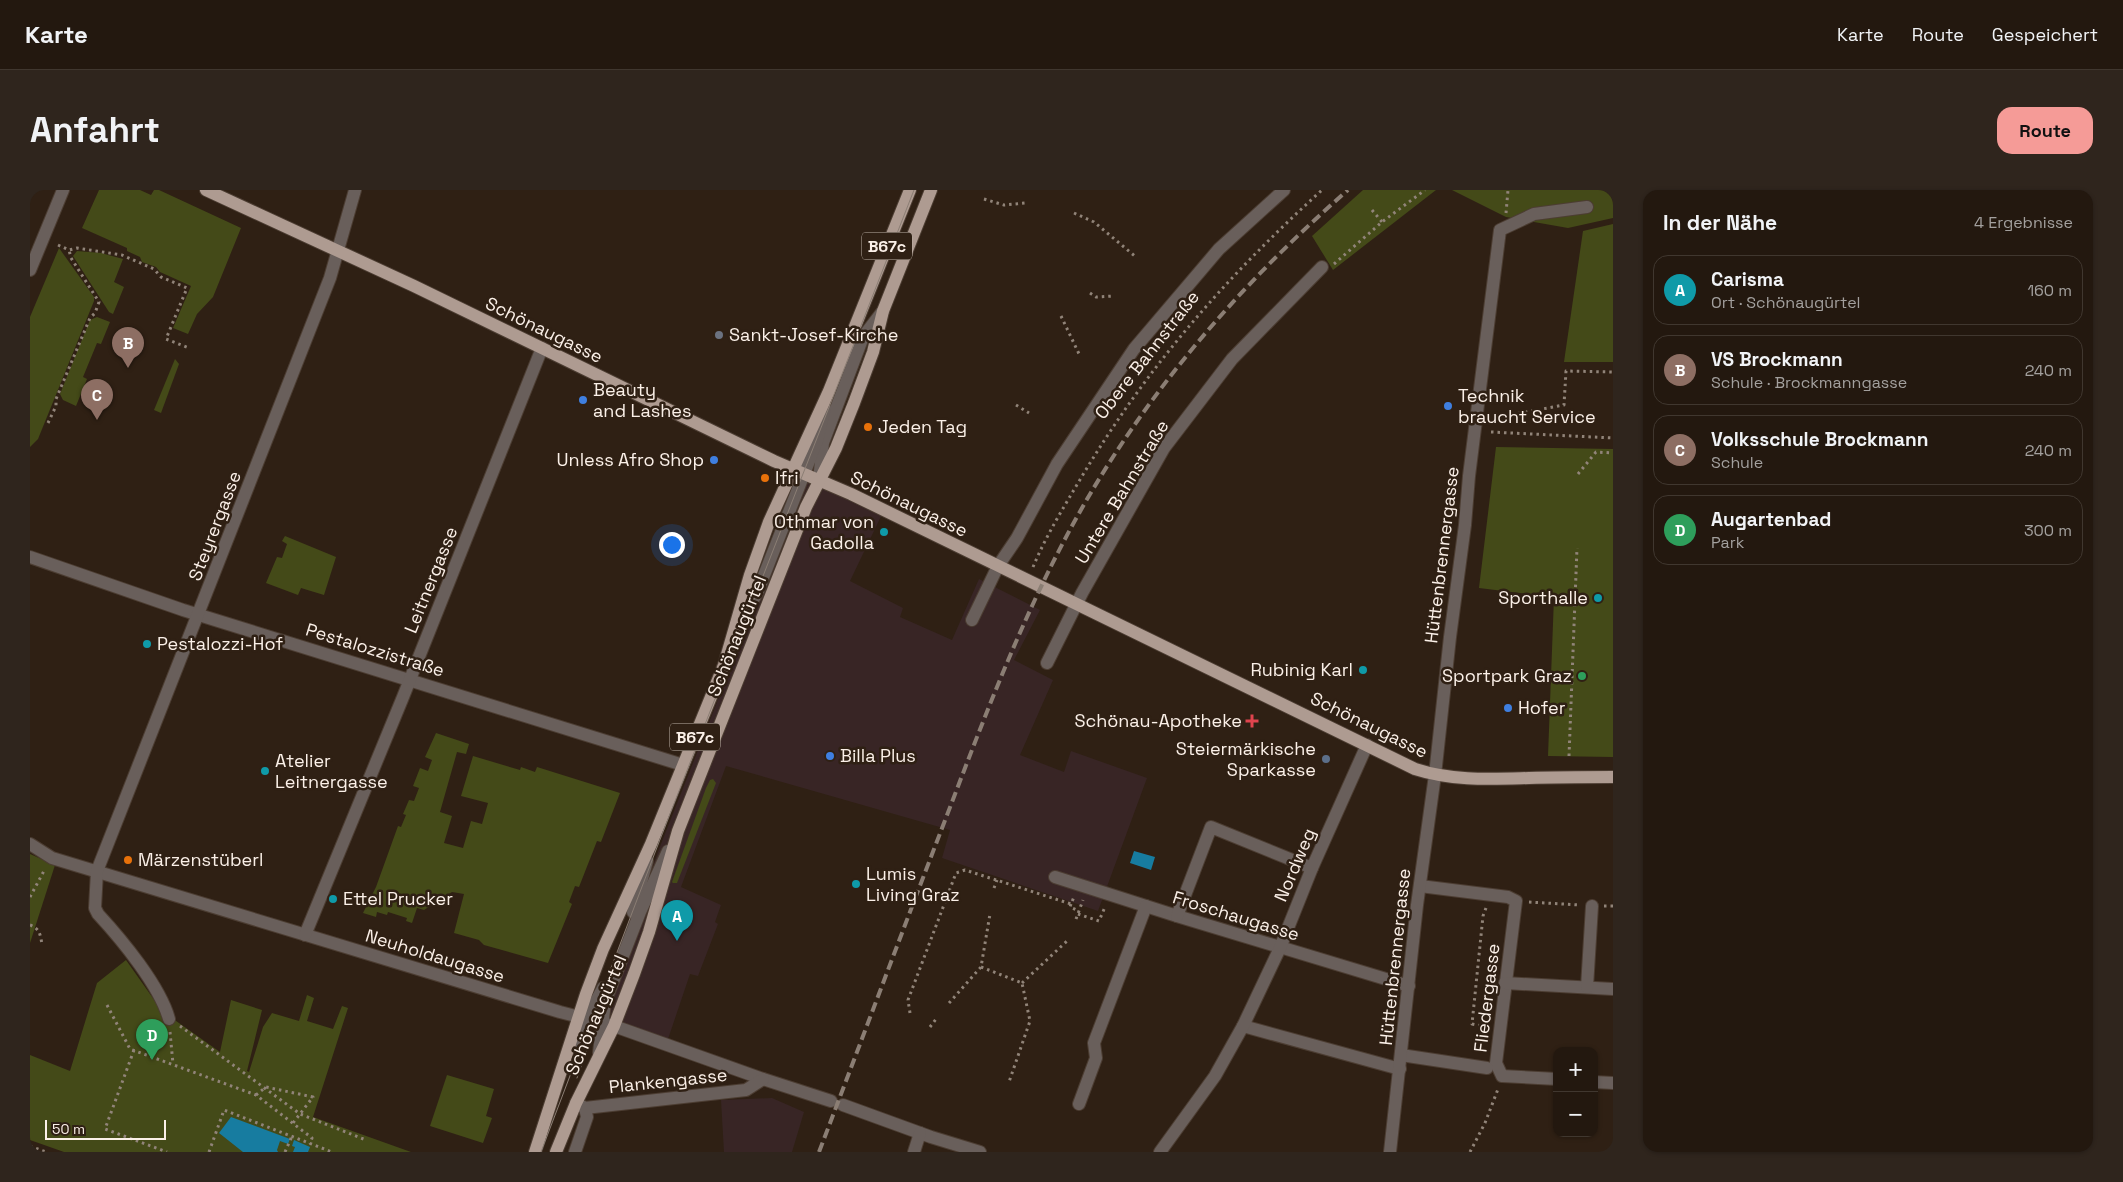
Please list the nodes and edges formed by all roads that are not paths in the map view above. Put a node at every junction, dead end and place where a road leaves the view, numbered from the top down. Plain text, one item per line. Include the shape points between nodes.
1 (63, 190) edge
2 (206, 190) edge
3 (356, 190) edge
4 (910, 190) edge
5 (932, 190) edge
6 (1284, 190) edge
7 (1587, 207) dead end
8 (338, 252) junction
9 (1326, 267) road end
10 (30, 270) edge
11 (542, 348) junction
12 (798, 472) junction
13 (819, 480) junction
14 (30, 557) edge
15 (998, 566) junction
16 (1076, 605) junction
17 (199, 614) junction
18 (972, 620) dead end
19 (1047, 663) dead end
20 (410, 679) junction
21 (1367, 745) junction
22 (683, 765) junction
23 (1435, 775) junction
24 (1613, 777) edge
25 (30, 844) edge
26 (1312, 868) junction
27 (97, 871) junction
28 (1055, 877) dead end
29 (1420, 886) junction
30 (1146, 906) junction
31 (1592, 906) road end
32 (1177, 916) junction
33 (305, 935) junction
34 (1280, 948) junction
35 (1505, 983) junction
36 (1409, 986) junction
37 (1587, 988) junction
38 (1613, 989) edge
39 (583, 1018) junction
40 (170, 1019) road end
41 (608, 1024) junction
42 (1243, 1026) junction
43 (1401, 1055) junction
44 (1487, 1068) dead end
45 (1400, 1069) junction
46 (1553, 1079) edge
47 (763, 1080) junction
48 (1598, 1082) edge
49 (1613, 1083) edge
50 (831, 1101) dead end
51 (1079, 1104) dead end
52 (844, 1105) dead end
53 (581, 1106) junction
54 (920, 1133) junction
55 (535, 1152) edge
56 (556, 1152) edge
57 (575, 1152) edge
58 (914, 1152) edge
59 (980, 1152) edge
60 (1160, 1152) edge
61 (1390, 1152) edge

1 - 10 street
2 - 8 main road, Schönaugasse
3 - 8 street, Steyrergasse
4 - 12 main road, Schönaugürtel / B67c
5 - 13 main road, Schönaugürtel / B67c via 883,311 873,352 836,448
6 - 15 street, Obere Bahnstraße via 1219,249 1134,349 1057,464
7 - 23 street, Hüttenbrennergasse via 1534,214 1500,230
8 - 11 main road, Schönaugasse
8 - 17 street, Steyrergasse
9 - 16 street, Untere Bahnstraße via 1232,359 1164,448
11 - 12 main road, Schönaugasse
11 - 20 street, Leitnergasse
12 - 13 main road, Schönaugasse
12 - 22 main road, Schönaugürtel / B67c via 758,554 724,665
13 - 15 main road, Schönaugasse
13 - 41 main road, Schönaugürtel / B67c via 678,831 650,932
14 - 17 street, Pestalozzistraße
15 - 16 main road, Schönaugasse
15 - 18 street, Obere Bahnstraße
16 - 19 street, Untere Bahnstraße
16 - 21 main road, Schönaugasse
17 - 20 street, Pestalozzistraße
17 - 27 street, Steyrergasse
20 - 22 street, Pestalozzistraße
20 - 33 street, Leitnergasse
21 - 23 main road, Schönaugasse via 1414,769
21 - 26 street, Nordweg
22 - 39 main road, Schönaugürtel / B67c via 603,949
23 - 24 main road, Schönaugasse via 1492,779
23 - 29 street, Hüttenbrennergasse
25 - 27 street, Neuholdaugasse via 52,858
26 - 32 street via 1211,827
26 - 34 street, Nordweg
27 - 33 street, Neuholdaugasse
27 - 40 street, Steyrergasse via 95,908 144,971
28 - 30 street, Froschaugasse
29 - 35 street, Fliedergasse via 1508,897 1516,901
29 - 36 street, Hüttenbrennergasse
30 - 32 street, Froschaugasse
30 - 51 street via 1094,1043 1096,1058
31 - 37 street
32 - 34 street, Froschaugasse
33 - 39 street, Neuholdaugasse
34 - 36 street, Froschaugasse
34 - 42 street, Nordweg
35 - 37 street
35 - 46 street, Fliedergasse via 1496,1063 1502,1076
36 - 43 street, Hüttenbrennergasse
37 - 38 street
39 - 41 street, Neuholdaugasse
39 - 55 main road, Schönaugürtel / B67c via 566,1057
41 - 47 street, Neuholdaugasse
41 - 53 main road, Schönaugürtel / B67c
42 - 45 street
42 - 60 street, Nordweg via 1215,1076
43 - 44 street
43 - 45 street, Hüttenbrennergasse
45 - 61 street, Hüttenbrennergasse
47 - 50 street, Neuholdaugasse
47 - 53 street, Plankengasse via 746,1090
48 - 49 street
52 - 54 street
53 - 56 main road, Schönaugürtel / B67c
53 - 57 street via 587,1117
54 - 58 street
54 - 59 street

